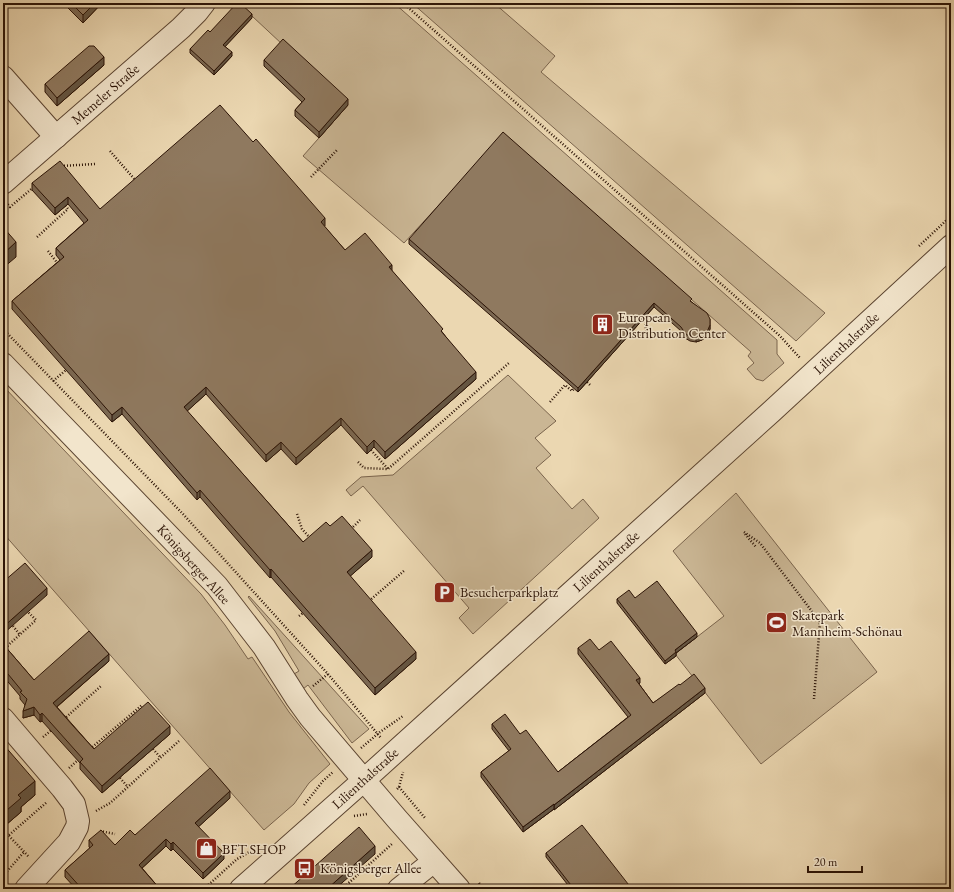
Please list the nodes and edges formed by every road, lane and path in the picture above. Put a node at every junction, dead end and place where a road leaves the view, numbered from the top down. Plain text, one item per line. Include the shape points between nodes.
1 (204, 3) edge
2 (403, 3) edge
3 (3, 77) edge
4 (56, 137) junction
5 (337, 150) dead end
6 (110, 151) dead end
7 (95, 164) dead end
8 (57, 167) edge
9 (311, 177) dead end
10 (37, 183) edge
11 (138, 184) edge
12 (5, 193) edge
13 (63, 203) edge
14 (37, 237) dead end
15 (951, 246) edge
16 (48, 251) dead end
17 (60, 267) edge
18 (644, 315) edge
19 (3, 329) edge
20 (628, 336) edge
21 (509, 363) dead end
22 (3, 364) edge
23 (66, 370) edge
24 (814, 373) junction
25 (583, 378) edge
26 (53, 381) junction
27 (578, 383) edge
28 (590, 385) dead end
29 (550, 402) dead end
30 (371, 450) edge
31 (358, 462) dead end
32 (388, 469) junction
33 (297, 514) dead end
34 (360, 520) dead end
35 (350, 529) edge
36 (311, 540) edge
37 (756, 547) dead end
38 (405, 570) dead end
39 (367, 602) edge
40 (28, 612) edge
41 (303, 613) edge
42 (299, 616) dead end
43 (13, 626) edge
44 (20, 635) junction
45 (3, 650) edge
46 (101, 686) dead end
47 (814, 699) dead end
48 (142, 705) edge
49 (3, 719) edge
50 (59, 723) edge
51 (53, 728) edge
52 (377, 734) dead end
53 (179, 741) dead end
54 (153, 749) edge
55 (29, 750) junction
56 (90, 750) edge
57 (84, 755) edge
58 (161, 758) junction
59 (347, 760) junction
60 (120, 778) edge
61 (65, 779) junction
62 (364, 780) junction
63 (128, 787) junction
64 (300, 810) dead end
65 (78, 821) junction
66 (3, 834) edge
67 (9, 836) junction
68 (393, 842) dead end
69 (254, 850) dead end
70 (24, 852) junction
71 (434, 861) junction
72 (43, 871) junction
73 (3, 876) edge
74 (26, 889) edge
75 (204, 889) edge
76 (241, 889) edge
77 (342, 889) edge
78 (399, 889) edge
79 (459, 889) edge

1 - 4 street, Memeler Straße via 181,28
2 - 24 path via 780,336
3 - 4 street
4 - 12 street, Memeler Straße
5 - 9 path
6 - 11 path
7 - 8 path
10 - 12 path via 10,207
13 - 14 path via 68,209
15 - 24 street, Lilienthalstraße
16 - 17 path
18 - 20 path via 647,336
19 - 26 path
21 - 32 path
22 - 59 street, Königsberger Allee via 217,586 264,648 310,717
23 - 26 path
24 - 62 street, Lilienthalstraße
25 - 28 path
26 - 52 path via 182,514 328,674
27 - 29 path via 572,390 565,385
30 - 32 path
31 - 32 path via 364,468
33 - 36 path via 302,529
34 - 35 path
37 - 47 path via 744,532 760,543 820,622
38 - 39 path
40 - 44 path via 36,620
41 - 42 path
43 - 44 path
44 - 45 path
46 - 50 path
48 - 56 path
49 - 55 street
51 - 55 path
53 - 58 path
54 - 58 path
55 - 61 street
57 - 61 path
58 - 63 path
59 - 62 street, Königsberger Allee
59 - 64 path via 322,781
60 - 63 path
61 - 65 street
61 - 67 path
62 - 71 street, Königsberger Allee
62 - 76 street, Lilienthalstraße
63 - 65 path via 110,803
65 - 72 street via 70,842
66 - 67 path
67 - 70 path
68 - 77 path
69 - 75 path via 237,860
70 - 72 path
70 - 73 path
71 - 78 street
71 - 79 street, Königsberger Allee
72 - 74 street

